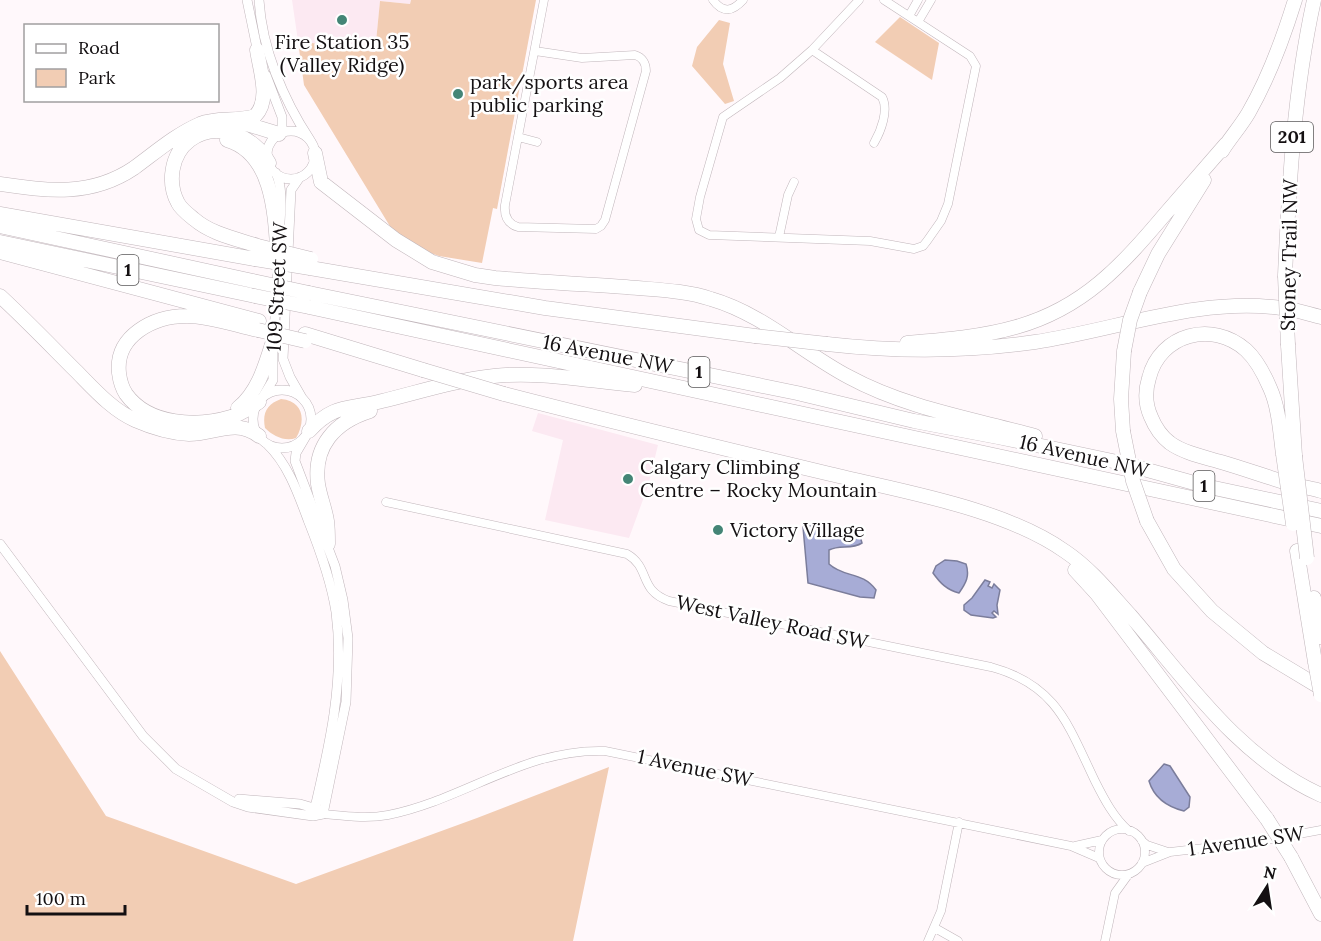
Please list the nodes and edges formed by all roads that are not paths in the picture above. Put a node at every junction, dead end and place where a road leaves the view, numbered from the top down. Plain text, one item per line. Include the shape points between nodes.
1 (247, 0) edge
2 (259, 0) edge
3 (544, 0) edge
4 (713, 0) edge
5 (743, 0) edge
6 (859, 0) edge
7 (884, 0) edge
8 (918, 0) edge
9 (931, 0) edge
10 (1295, 0) edge
11 (1314, 0) edge
12 (909, 16) junction
13 (918, 22) junction
14 (257, 50) junction
15 (812, 50) junction
16 (535, 51) junction
17 (232, 119) junction
18 (281, 133) junction
19 (198, 135) junction
20 (518, 137) junction
21 (537, 142) dead end
22 (874, 143) dead end
23 (1226, 144) junction
24 (313, 146) junction
25 (272, 168) junction
26 (300, 177) junction
27 (794, 182) dead end
28 (0, 184) edge
29 (0, 214) edge
30 (0, 226) edge
31 (779, 237) junction
32 (0, 242) edge
33 (0, 252) edge
34 (256, 253) junction
35 (278, 260) junction
36 (0, 296) edge
37 (309, 300) junction
38 (1321, 317) edge
39 (259, 325) junction
40 (274, 338) junction
41 (827, 344) junction
42 (682, 388) junction
43 (405, 396) junction
44 (302, 398) junction
45 (261, 400) junction
46 (215, 421) junction
47 (308, 433) junction
48 (263, 440) junction
49 (1289, 455) junction
50 (1087, 456) junction
51 (1321, 491) edge
52 (386, 502) dead end
53 (1321, 511) edge
54 (1002, 519) junction
55 (1321, 526) edge
56 (0, 544) edge
57 (328, 544) junction
58 (1302, 554) junction
59 (1321, 637) edge
60 (1321, 688) edge
61 (1321, 695) edge
62 (1321, 795) edge
63 (1110, 808) junction
64 (314, 812) junction
65 (324, 814) junction
66 (959, 822) junction
67 (1321, 830) edge
68 (1129, 831) junction
69 (1104, 838) junction
70 (1142, 841) junction
71 (1071, 846) junction
72 (1170, 852) junction
73 (1099, 858) junction
74 (1142, 863) junction
75 (1110, 872) junction
76 (1128, 874) junction
77 (1115, 893) junction
78 (1321, 914) edge
79 (935, 928) junction
80 (928, 941) edge
81 (958, 941) edge
82 (1105, 941) edge

1 - 14 street
2 - 24 street via 266,43 278,78
3 - 16 street
4 - 5 street via 729,10
6 - 15 street
7 - 12 street
8 - 12 street
9 - 13 street
10 - 23 highway via 1280,49 1259,93
11 - 49 highway, Stoney Trail NW / 201, bridge via 1292,143 1285,276
12 - 13 street
13 - 31 street via 970,56 976,66 941,222 922,246 914,249 870,241
14 - 17 highway via 263,104 255,117
14 - 18 street via 282,117
15 - 22 street via 882,97 885,107
15 - 31 street via 780,78 723,117 696,219 699,230 709,235
16 - 20 street
16 - 20 street via 590,58 633,55 645,65 601,226 593,230 522,228 508,222 504,210
17 - 18 highway
17 - 28 highway via 203,123 178,135 134,168 78,190
18 - 24 street via 301,132
18 - 25 street via 269,147
19 - 25 highway via 218,132 241,136 253,142
19 - 34 highway via 178,155 173,167 172,186 178,204 195,221
19 - 35 highway via 235,142 262,170 271,189
20 - 21 street
23 - 41 highway via 1138,247 1107,278 1066,308 981,335 890,345
23 - 60 highway, bridge via 1158,254 1140,292 1124,351 1123,431 1133,481 1147,521 1174,569 1212,611 1263,653
24 - 26 street via 313,165
24 - 50 highway via 318,174 326,187 432,262 495,278 650,289 714,299 749,314 850,378 880,392 1065,444
25 - 26 street via 288,178
25 - 35 street, 109 Street SW via 282,194
26 - 44 street, 109 Street SW via 291,189 283,359
27 - 31 street
29 - 34 highway
30 - 37 highway, 16 Avenue NW / 1, bridge via 253,281
32 - 37 highway, 16 Avenue NW / 1, bridge via 255,296
33 - 39 highway
34 - 41 highway, bridge via 545,308
35 - 40 street, 109 Street SW
36 - 48 highway via 111,405 134,419 189,434 240,427 252,430
37 - 42 highway, 16 Avenue NW / 1
37 - 50 highway, 16 Avenue NW / 1 via 798,393
38 - 41 highway via 1245,305 1196,309 1036,342 985,348 896,351
39 - 46 highway via 186,316 164,319 129,337 121,351 120,381 139,408 174,422
39 - 54 highway, bridge via 676,439
40 - 45 street, 109 Street SW via 272,384
40 - 46 highway via 252,393 239,408
42 - 43 highway via 547,376 496,376
42 - 55 highway, 16 Avenue NW / 1
43 - 47 highway via 337,409
43 - 57 highway via 344,422 324,446 318,482
44 - 45 street via 282,390
44 - 47 street via 310,411
45 - 46 highway via 234,416
45 - 48 street via 254,422
47 - 48 street via 288,447 277,448
47 - 57 street via 295,461
48 - 64 street via 276,452 298,494 322,555 336,612 337,694
49 - 51 highway via 1271,390 1245,349 1219,335 1199,333 1171,343 1158,356 1146,389 1147,409 1168,442 1201,456
49 - 58 highway, bridge
49 - 58 highway, Stoney Trail NW / 201, bridge via 1301,512
50 - 53 highway, 16 Avenue NW / 1
52 - 63 street, West Valley Road SW via 627,554 639,564 653,593 669,601 1017,675 1056,707
54 - 62 highway via 1032,530 1068,552 1101,582 1247,746 1276,770
54 - 78 highway, bridge via 1080,574 1124,628 1267,819
56 - 64 street via 148,742 176,769 217,792 247,800 300,804
57 - 65 street via 343,600 348,673
58 - 59 highway, 201
58 - 61 highway, bridge
63 - 68 street, West Valley Road SW
63 - 69 street via 1111,829
64 - 65 street
65 - 66 street, 1 Avenue SW via 366,817 399,812 546,757 591,750
66 - 71 street, 1 Avenue SW
66 - 79 street
67 - 72 street, 1 Avenue SW
68 - 69 street via 1116,830
68 - 70 street
69 - 71 street, 1 Avenue SW
69 - 73 street
70 - 72 street, 1 Avenue SW
70 - 74 street
71 - 73 street, 1 Avenue SW
72 - 74 street, 1 Avenue SW
73 - 75 street
74 - 76 street
75 - 76 street
75 - 77 street
76 - 77 street
77 - 82 street
79 - 80 street
79 - 81 street

